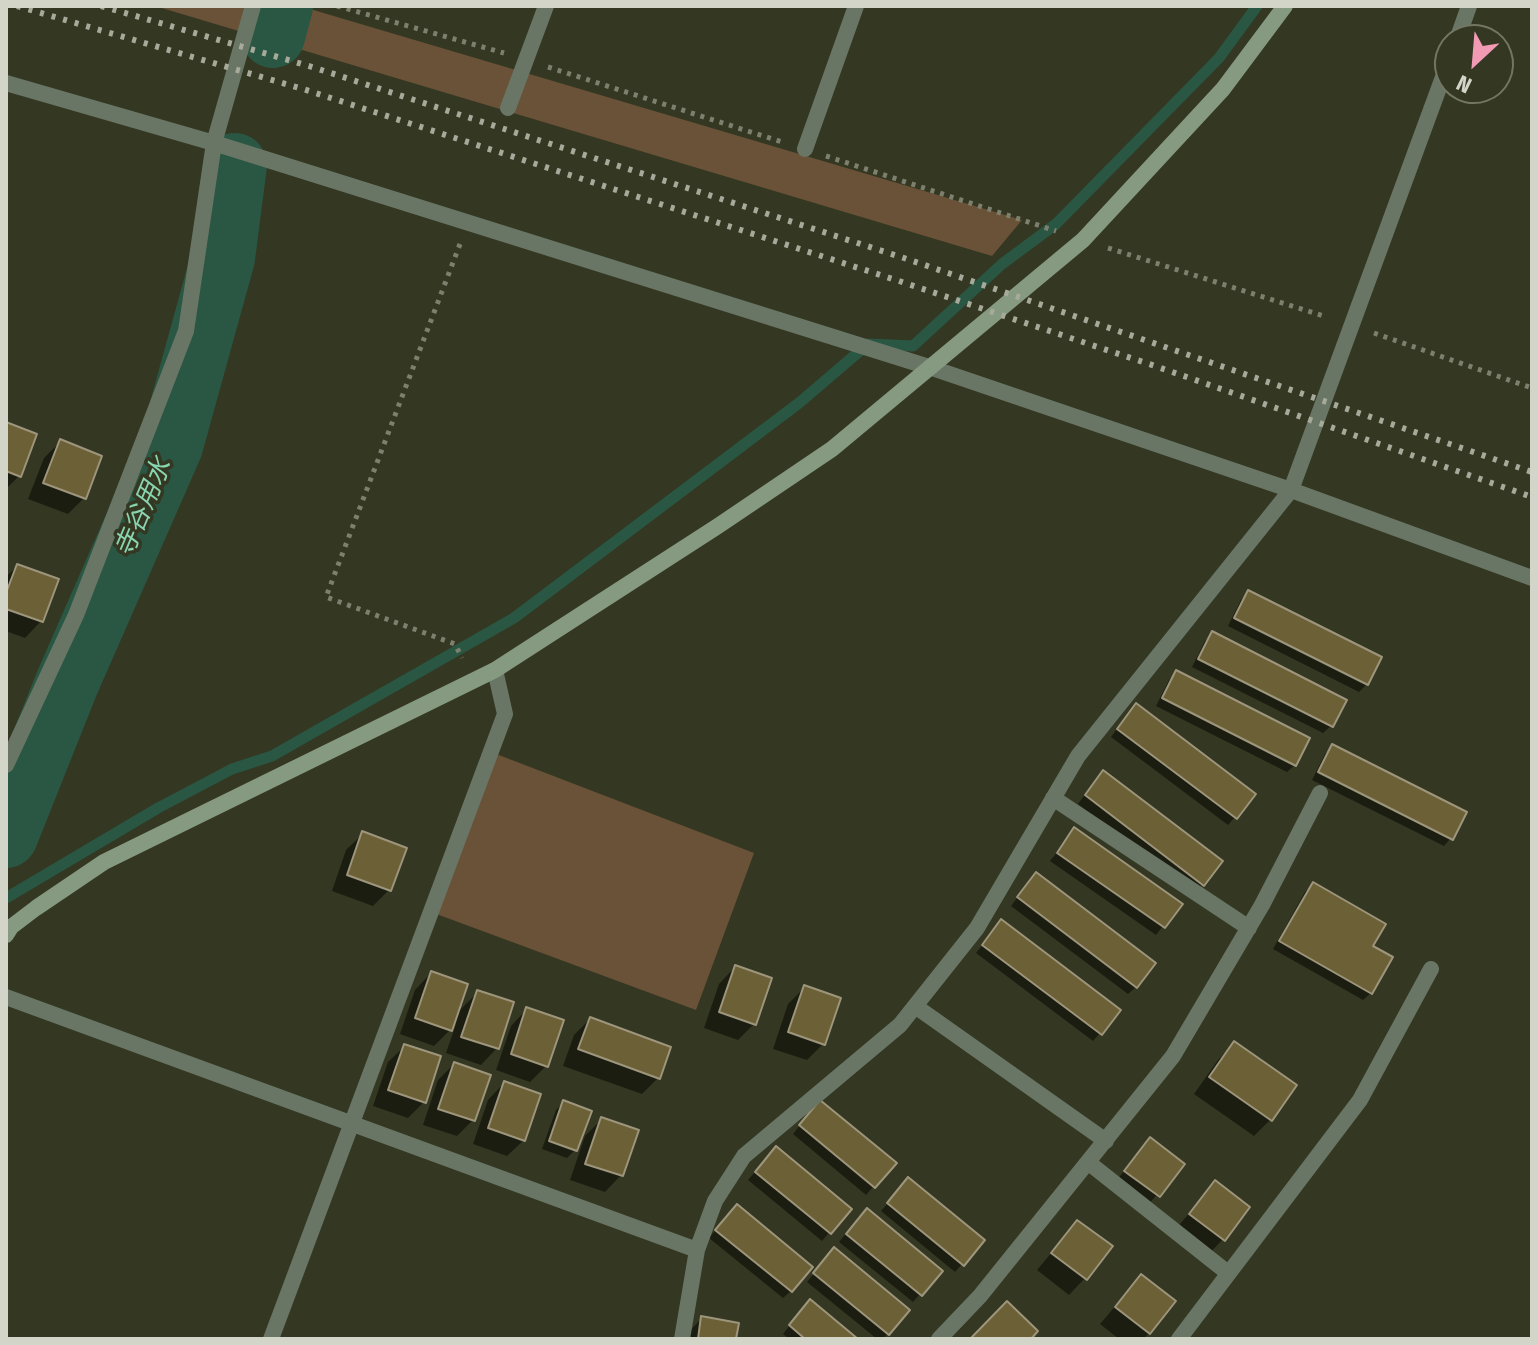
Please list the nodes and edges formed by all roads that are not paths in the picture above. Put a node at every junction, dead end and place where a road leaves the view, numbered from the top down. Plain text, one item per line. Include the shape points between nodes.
1 (253, 6) edge
2 (546, 6) edge
3 (856, 6) edge
4 (1285, 6) edge
5 (6, 83) edge
6 (1434, 103) edge
7 (508, 108) dead end
8 (214, 143) junction
9 (805, 149) road end
10 (932, 368) junction
11 (1291, 490) junction
12 (1532, 578) edge
13 (495, 670) junction
14 (6, 765) edge
15 (1320, 793) dead end
16 (1053, 798) junction
17 (1249, 928) junction
18 (6, 935) edge
19 (1431, 969) dead end
20 (6, 997) edge
21 (915, 1006) junction
22 (352, 1122) junction
23 (1106, 1141) junction
24 (1089, 1163) junction
25 (697, 1250) junction
26 (1228, 1273) junction
27 (271, 1339) edge
28 (682, 1339) edge
29 (939, 1339) edge
30 (1179, 1339) edge

1 - 8 street
2 - 7 street
3 - 9 street
4 - 10 street via 1223,89 1083,240
5 - 8 street
6 - 11 street
8 - 10 street
8 - 14 street via 186,331 76,615
10 - 11 street
10 - 13 street via 832,449
11 - 12 street
11 - 16 street via 1078,756
13 - 18 street via 104,862
13 - 22 street via 505,714
15 - 17 street
16 - 17 street
16 - 21 street via 977,928
17 - 23 street via 1173,1056
19 - 26 street via 1360,1100
20 - 22 street
21 - 23 street
21 - 25 street via 900,1025 744,1156 715,1201
22 - 25 street
22 - 27 street
23 - 24 street
24 - 26 street
24 - 29 street
25 - 28 street
26 - 30 street

